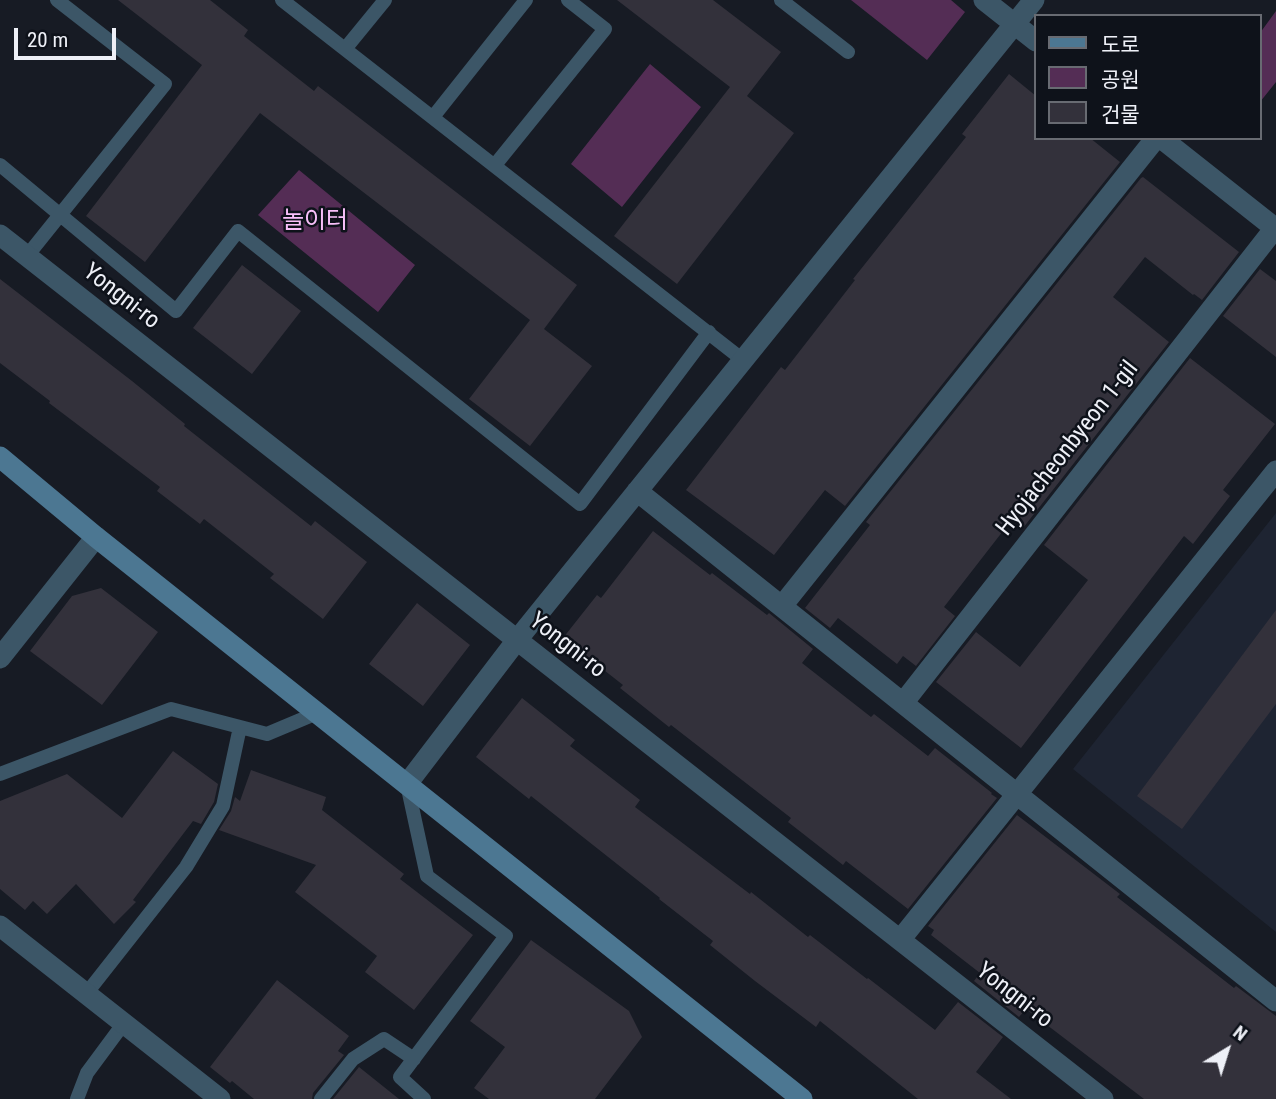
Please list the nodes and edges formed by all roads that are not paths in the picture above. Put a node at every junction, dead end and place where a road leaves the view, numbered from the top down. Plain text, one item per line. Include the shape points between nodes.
1 (57, 0) edge
2 (282, 0) edge
3 (385, 0) edge
4 (526, 0) edge
5 (568, 0) edge
6 (781, 0) edge
7 (984, 0) edge
8 (1034, 0) edge
9 (1015, 24) junction
10 (1034, 39) edge
11 (345, 49) junction
12 (848, 52) dead end
13 (433, 117) junction
14 (1156, 140) edge
15 (1161, 140) edge
16 (0, 165) edge
17 (495, 166) junction
18 (60, 214) junction
19 (1275, 228) edge
20 (0, 235) edge
21 (27, 256) junction
22 (709, 332) junction
23 (743, 359) junction
24 (0, 457) edge
25 (1276, 471) edge
26 (637, 491) junction
27 (96, 537) junction
28 (782, 606) junction
29 (517, 640) junction
30 (0, 658) edge
31 (903, 703) junction
32 (317, 713) junction
33 (240, 727) junction
34 (0, 774) edge
35 (407, 784) junction
36 (1017, 794) junction
37 (0, 926) edge
38 (900, 940) junction
39 (86, 994) junction
40 (1276, 1001) edge
41 (124, 1024) junction
42 (414, 1059) junction
43 (76, 1099) edge
44 (220, 1099) edge
45 (321, 1099) edge
46 (425, 1099) edge
47 (802, 1099) edge
48 (1103, 1099) edge

1 - 18 lane via 164,85
2 - 11 lane
3 - 11 lane
4 - 13 lane
5 - 17 lane via 605,29
6 - 12 lane
7 - 9 street
8 - 9 street
9 - 10 street
9 - 23 street
11 - 13 lane
13 - 17 lane
14 - 28 street, Hyojacheonbyeon 1-gil
15 - 19 street, Hyojacheonbyeon 1-gil
16 - 18 lane
17 - 22 lane
18 - 21 lane
18 - 22 lane via 176,311 238,231 580,504
19 - 31 street, Hyojacheonbyeon 1-gil
20 - 21 street, Yongni-ro
21 - 29 street, Yongni-ro
22 - 23 lane
23 - 26 street
24 - 27 street
25 - 36 street
26 - 28 street
26 - 29 street
27 - 30 street
27 - 32 street
28 - 31 street
29 - 35 street
29 - 38 street, Yongni-ro
31 - 36 street
32 - 33 lane via 267,734
32 - 35 street
33 - 34 lane via 171,709
33 - 39 lane via 223,806 186,867
35 - 42 lane via 427,876 506,936
35 - 47 street
36 - 38 street
36 - 40 street
37 - 39 street
38 - 48 street, Yongni-ro
39 - 41 street
41 - 43 lane via 87,1073
41 - 44 street
42 - 45 lane via 384,1038 353,1059
42 - 46 lane via 400,1077

